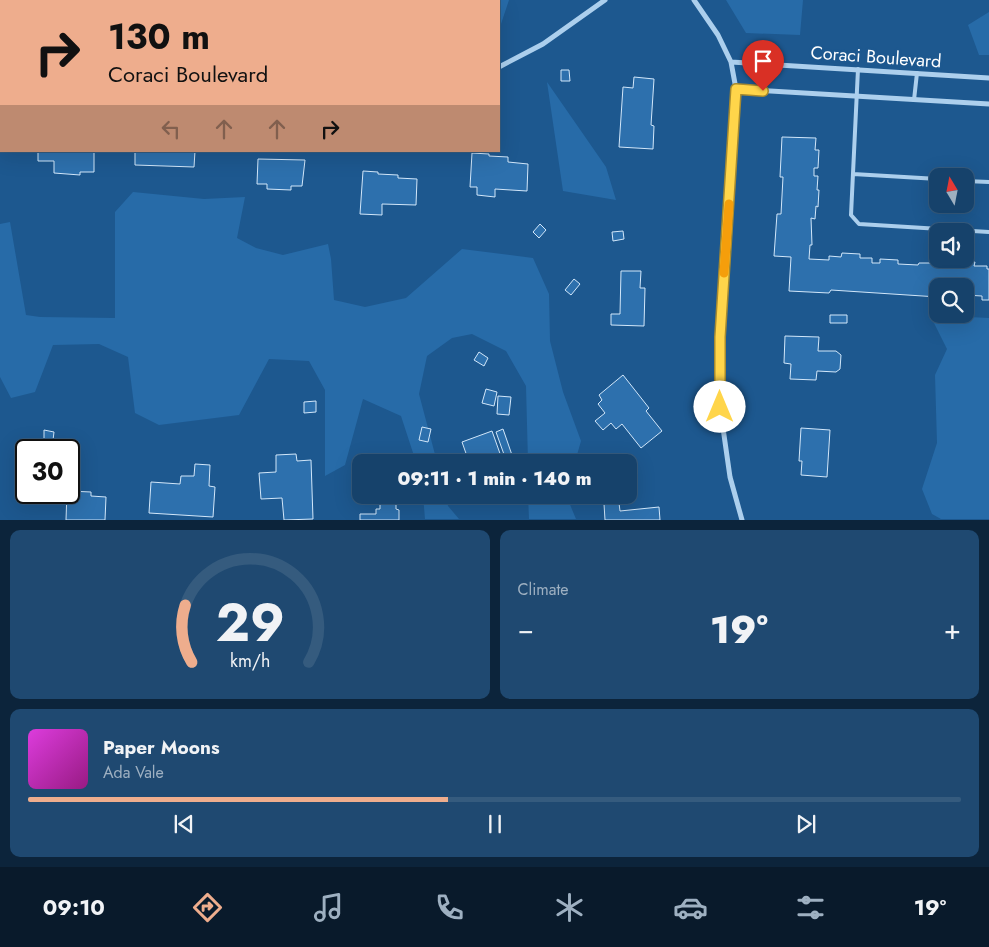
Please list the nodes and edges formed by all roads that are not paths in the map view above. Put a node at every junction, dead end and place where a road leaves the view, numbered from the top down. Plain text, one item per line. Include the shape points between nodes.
1 (605, 0) edge
2 (694, 0) edge
3 (731, 62) junction
4 (500, 66) edge
5 (858, 69) junction
6 (917, 73) junction
7 (989, 78) edge
8 (736, 89) junction
9 (857, 96) junction
10 (914, 100) junction
11 (989, 104) edge
12 (853, 174) junction
13 (929, 178) edge
14 (974, 181) edge
15 (989, 182) edge
16 (989, 232) edge
17 (742, 520) edge

1 - 4 street via 543,44
2 - 3 street via 718,35
3 - 5 street, Coraci Boulevard
3 - 8 street
5 - 6 street, Coraci Boulevard
5 - 9 lane
6 - 7 street, Coraci Boulevard
6 - 10 lane
8 - 9 street
8 - 17 street via 720,337 720,398 730,477
9 - 10 street
9 - 12 lane
10 - 11 street
12 - 13 lane
12 - 16 lane via 851,215 859,224
14 - 15 lane

